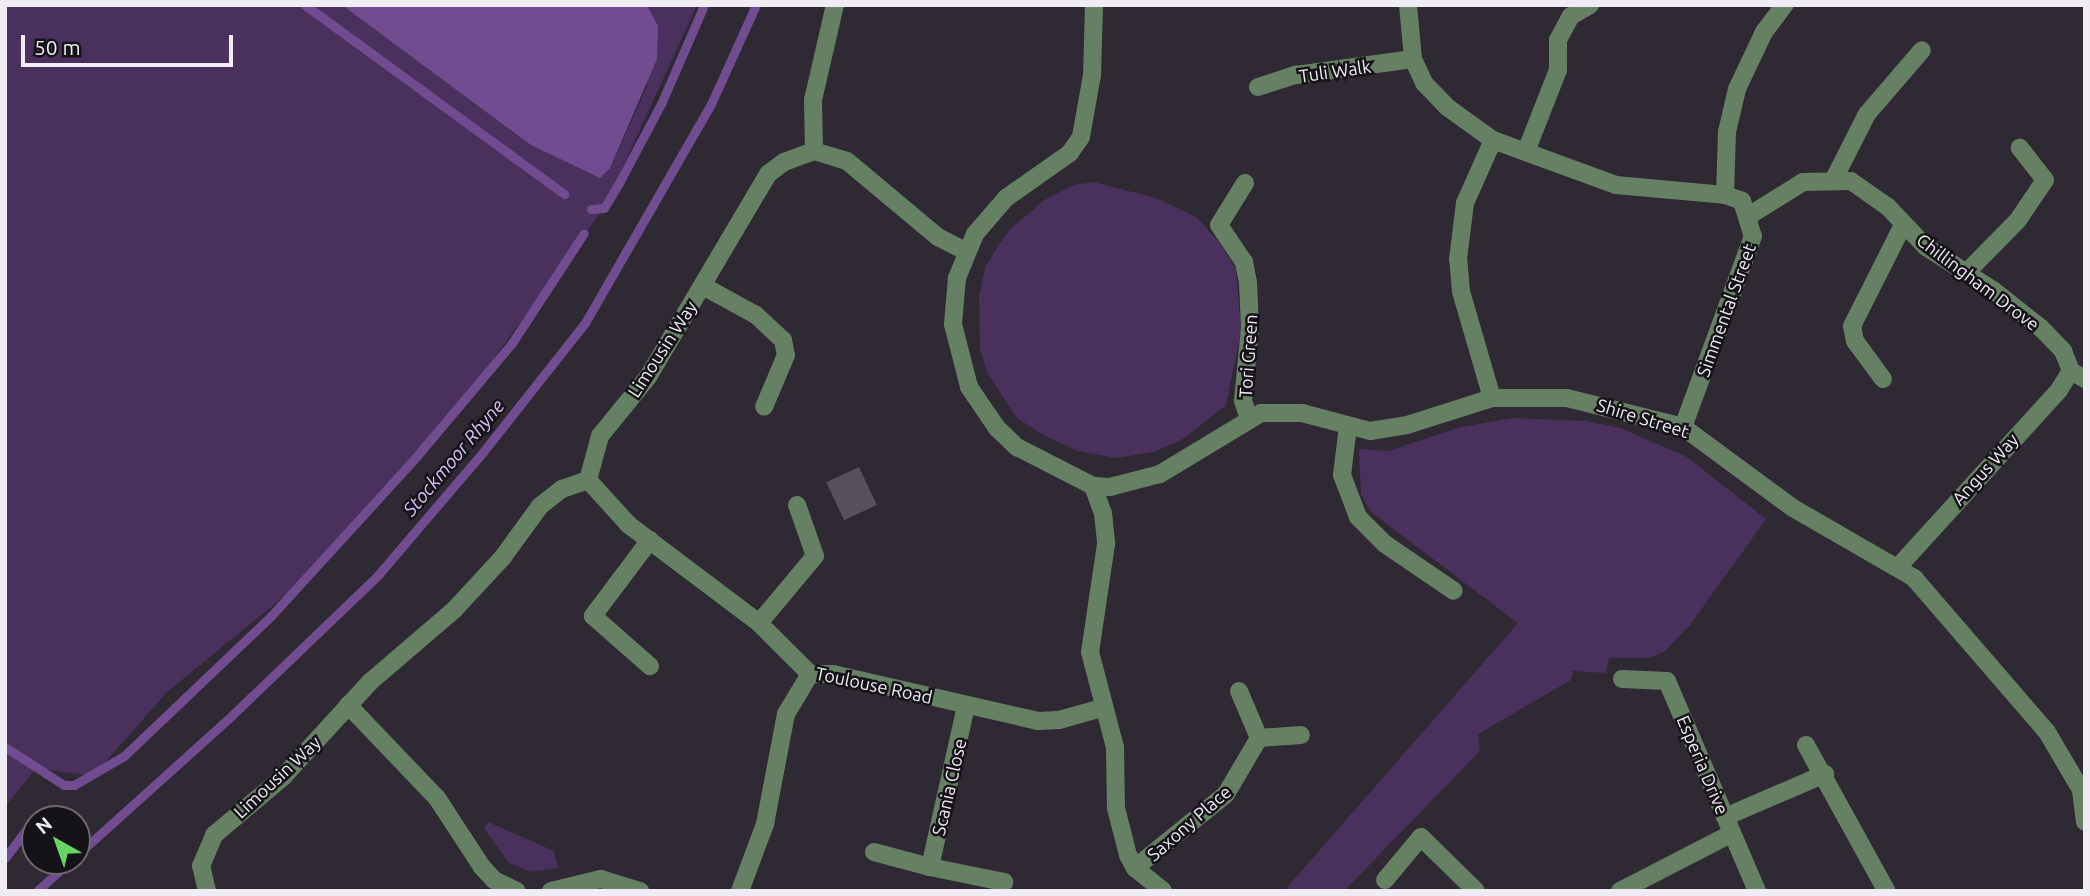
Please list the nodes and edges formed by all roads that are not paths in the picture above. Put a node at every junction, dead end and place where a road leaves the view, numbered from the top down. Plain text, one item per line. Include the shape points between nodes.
1 (835, 5) edge
2 (1094, 5) edge
3 (1408, 5) edge
4 (1590, 5) edge
5 (1784, 5) edge
6 (1922, 50) dead end
7 (1412, 59) junction
8 (1258, 87) dead end
9 (1493, 140) junction
10 (2020, 148) dead end
11 (1527, 149) junction
12 (814, 151) junction
13 (1834, 179) junction
14 (1245, 183) dead end
15 (1725, 195) junction
16 (1750, 215) junction
17 (1903, 225) junction
18 (964, 250) junction
19 (1966, 273) junction
20 (703, 286) junction
21 (2078, 375) edge
22 (1883, 379) dead end
23 (1492, 398) junction
24 (764, 407) dead end
25 (1249, 418) junction
26 (1348, 426) junction
27 (1683, 427) junction
28 (588, 480) junction
29 (1093, 486) junction
30 (796, 505) dead end
31 (650, 540) junction
32 (1899, 566) junction
33 (1454, 591) dead end
34 (759, 623) junction
35 (650, 666) dead end
36 (810, 674) junction
37 (1622, 679) dead end
38 (1239, 691) dead end
39 (348, 705) junction
40 (966, 706) junction
41 (1102, 708) junction
42 (1301, 735) dead end
43 (1259, 738) junction
44 (1806, 745) dead end
45 (1825, 774) junction
46 (2083, 790) edge
47 (1725, 817) junction
48 (2085, 822) edge
49 (1731, 834) junction
50 (874, 852) dead end
51 (930, 867) junction
52 (1135, 868) junction
53 (1385, 880) dead end
54 (1004, 882) dead end
55 (1162, 890) edge
56 (1886, 890) edge
57 (207, 891) edge
58 (517, 891) edge
59 (551, 891) edge
60 (640, 891) edge
61 (740, 891) edge
62 (1476, 891) edge
63 (1620, 891) edge
64 (1758, 891) edge

1 - 12 street via 813,100
2 - 18 street via 1092,75 1081,137 1070,153 1006,198
3 - 7 street
4 - 11 street via 1572,16 1558,40 1558,70
5 - 15 street via 1764,32 1737,89 1727,132
6 - 13 street via 1867,114
7 - 8 street, Tuli Walk via 1296,75
7 - 9 street via 1424,83 1447,107
9 - 11 street
9 - 23 street via 1465,203 1458,260 1461,291
10 - 19 street via 2045,180 2018,220
11 - 15 street via 1616,185
12 - 18 street via 862,169 938,237
12 - 20 street, Limousin Way via 784,162 768,174
13 - 16 street, Chillingham Drove via 1788,188
13 - 17 street, Chillingham Drove via 1851,181 1870,192
14 - 25 street, Tori Green via 1219,225 1244,262 1248,282 1251,327 1243,401
15 - 16 street via 1742,201
16 - 27 street, Simmental Street via 1753,236
17 - 19 street, Chillingham Drove via 1926,247
17 - 22 street via 1852,326 1855,341
18 - 29 street via 953,324 969,387 997,428 1017,447
19 - 21 street, Chillingham Drove via 2041,328
20 - 24 street via 756,315 783,340 786,355
20 - 28 street, Limousin Way via 642,386 600,436
21 - 32 street, Angus Way via 2059,390
23 - 26 street, Shire Street via 1388,430
23 - 27 street, Shire Street via 1597,402
25 - 26 street, Shire Street via 1281,411
25 - 29 street, Shire Street via 1160,474 1110,487
26 - 33 street via 1342,475 1358,517 1385,544
27 - 32 street, Shire Street via 1793,508
28 - 31 street, Toulouse Road via 596,494
28 - 39 street, Limousin Way via 562,489 540,506 503,557 454,610
29 - 41 street via 1103,513 1106,544 1090,652
30 - 34 street via 815,556
31 - 34 street, Toulouse Road
31 - 35 street via 593,616
32 - 46 street, Shire Street via 2033,712
34 - 36 street, Toulouse Road
36 - 40 street, Toulouse Road via 833,674
36 - 61 street via 786,714 765,824
37 - 47 street, Esperia Drive via 1667,681
38 - 43 street
39 - 57 street, Limousin Way via 283,777 214,835 201,866
39 - 58 street via 437,798 481,867 494,880
40 - 41 street, Toulouse Road via 1038,721
40 - 51 street, Scania Close
41 - 52 street via 1115,747 1122,839
42 - 43 street
43 - 52 street, Saxony Place via 1226,794
44 - 45 street
45 - 47 street
45 - 56 street
46 - 48 street, Shire Street
47 - 49 street, Esperia Drive
49 - 63 street via 1674,859
49 - 64 street, Esperia Drive
50 - 51 street
51 - 54 street
52 - 55 street
53 - 62 street via 1421,837
59 - 60 street via 601,879

